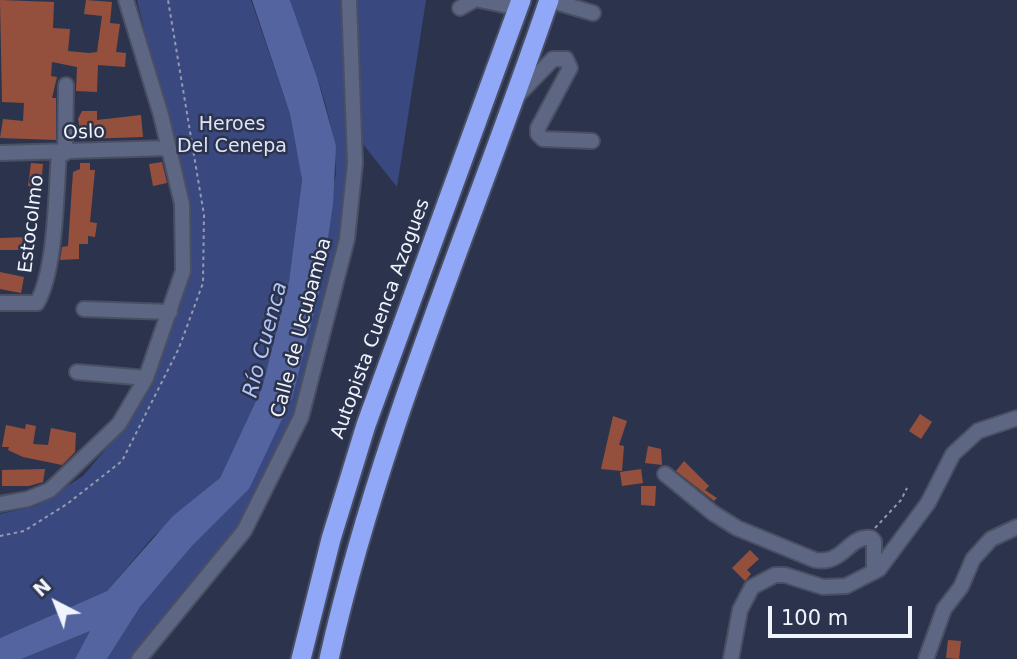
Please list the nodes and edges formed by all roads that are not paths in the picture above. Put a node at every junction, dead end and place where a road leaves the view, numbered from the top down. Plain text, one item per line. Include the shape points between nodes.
1 (127, 0) edge
2 (349, 0) edge
3 (474, 0) edge
4 (480, 0) edge
5 (549, 0) edge
6 (519, 4) edge
7 (460, 9) dead end
8 (593, 13) dead end
9 (66, 85) dead end
10 (513, 101) junction
11 (592, 141) dead end
12 (169, 148) junction
13 (0, 153) edge
14 (62, 153) junction
15 (0, 303) edge
16 (84, 309) dead end
17 (170, 312) junction
18 (77, 372) dead end
19 (146, 378) junction
20 (1017, 418) edge
21 (665, 474) dead end
22 (0, 504) edge
23 (1017, 527) edge
24 (874, 572) junction
25 (139, 659) edge
26 (301, 659) edge
27 (329, 659) edge
28 (731, 659) edge
29 (926, 659) edge

1 - 12 street
2 - 25 street, Calle de Ucubamba via 353,188 347,239 301,417 244,531
3 - 7 street
4 - 6 street
5 - 8 street
5 - 10 highway
6 - 26 highway, Autopista Cuenca Azogues via 358,447
9 - 14 street
10 - 11 street via 553,59 566,59 570,68 538,134 543,139
10 - 27 highway via 393,425
12 - 14 street, Oslo
12 - 17 street via 182,204 185,243 183,271
13 - 14 street, Oslo
14 - 15 street, Estocolmo via 42,294 37,303
16 - 17 street
17 - 19 street
18 - 19 street
19 - 22 street via 111,434 69,475 50,490
20 - 24 street via 978,431 966,440 953,454 928,503
21 - 24 street via 737,528 815,560 838,558 868,537 874,541
23 - 29 street via 991,539 973,559 961,587 944,609
24 - 28 street via 846,586 823,587 785,575 758,583 743,601

